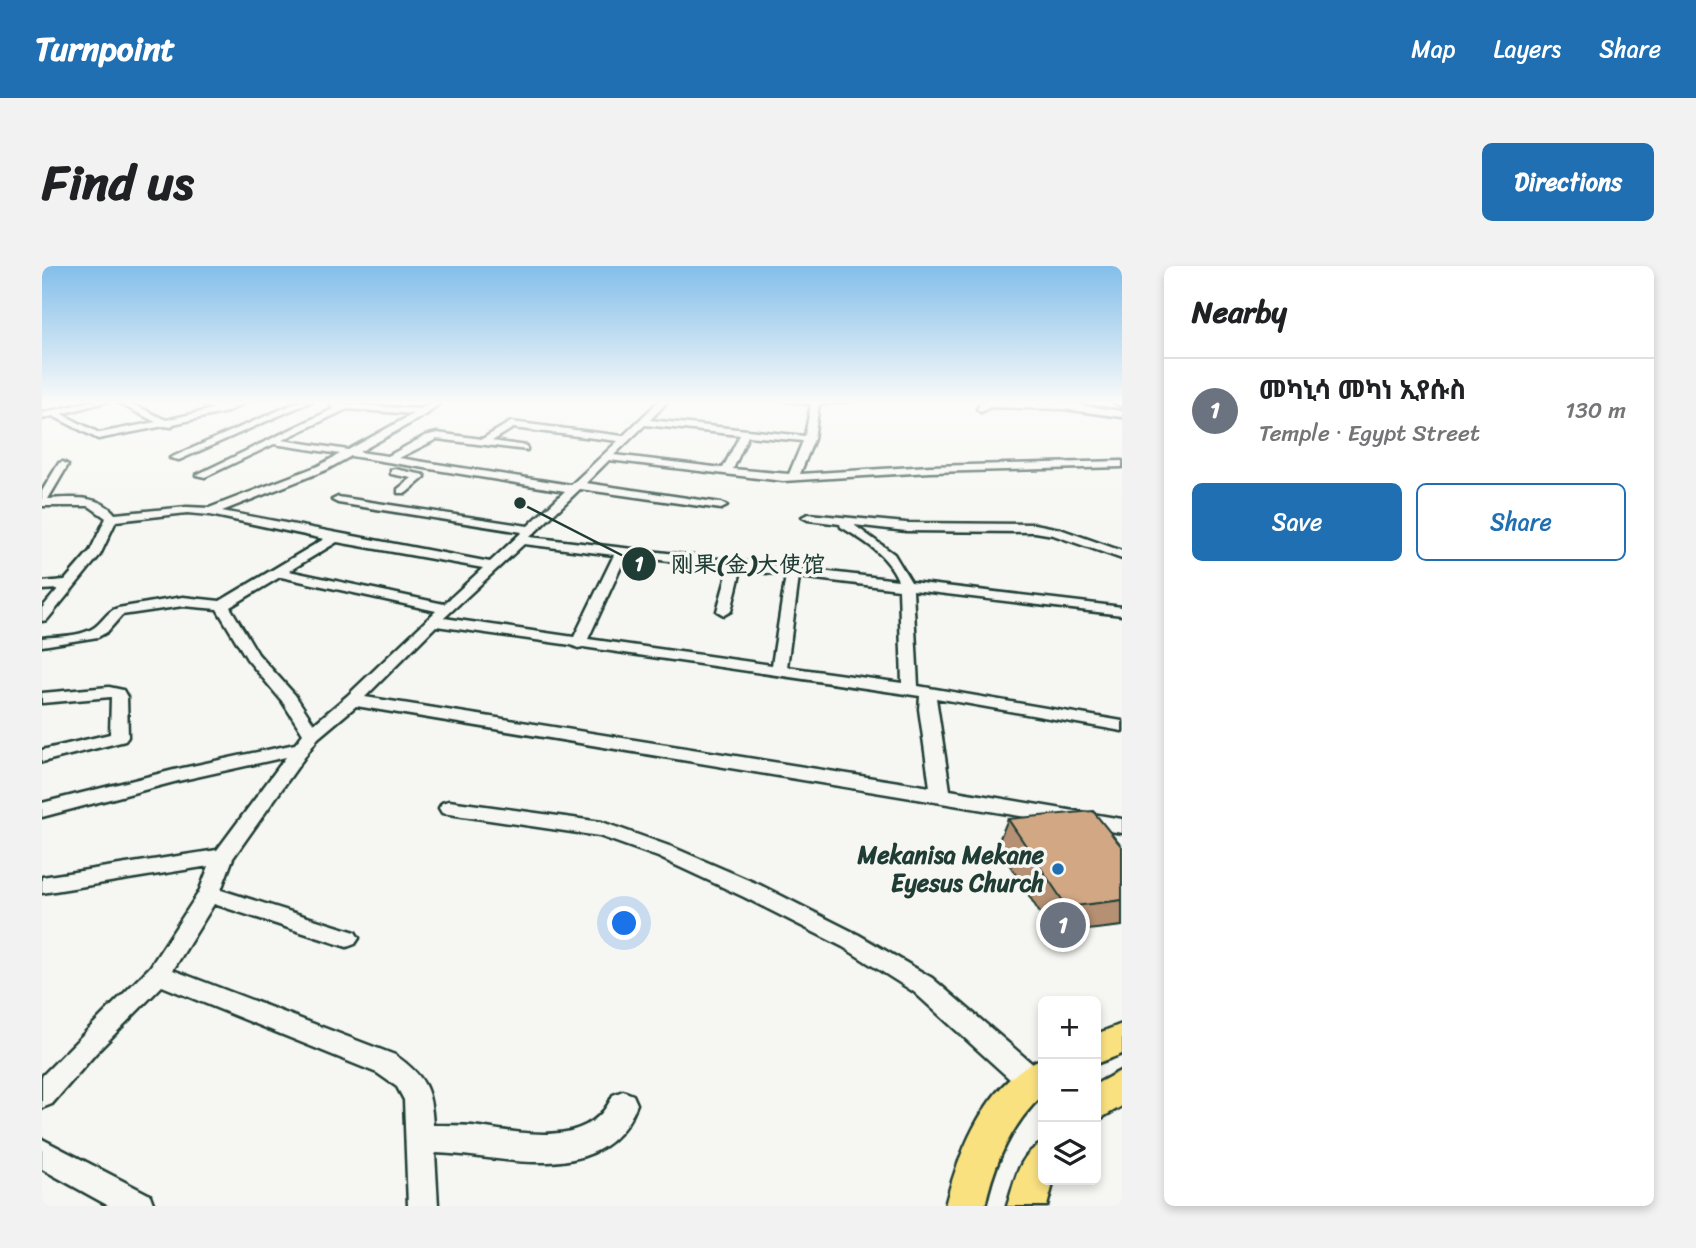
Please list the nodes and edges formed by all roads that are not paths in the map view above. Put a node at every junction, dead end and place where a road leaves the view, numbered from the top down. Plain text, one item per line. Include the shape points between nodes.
1 (208, 445) edge
2 (266, 445) edge
3 (298, 445) edge
4 (364, 445) edge
5 (417, 445) edge
6 (503, 445) edge
7 (619, 445) edge
8 (739, 445) edge
9 (807, 445) edge
10 (524, 448) dead end
11 (349, 453) junction
12 (606, 457) junction
13 (175, 458) dead end
14 (389, 460) junction
15 (403, 462) junction
16 (1122, 464) edge
17 (63, 465) dead end
18 (726, 472) junction
19 (201, 475) dead end
20 (793, 478) junction
21 (575, 487) junction
22 (402, 491) dead end
23 (338, 500) dead end
24 (42, 501) edge
25 (722, 506) dead end
26 (210, 512) junction
27 (808, 517) dead end
28 (112, 519) junction
29 (839, 521) junction
30 (906, 527) junction
31 (525, 535) junction
32 (335, 538) junction
33 (884, 549) junction
34 (622, 552) junction
35 (1122, 555) edge
36 (492, 566) junction
37 (736, 566) junction
38 (281, 573) junction
39 (793, 573) junction
40 (69, 584) junction
41 (906, 585) junction
42 (42, 586) edge
43 (222, 606) junction
44 (447, 609) junction
45 (724, 611) dead end
46 (1122, 611) edge
47 (42, 617) edge
48 (433, 621) junction
49 (42, 642) edge
50 (578, 644) junction
51 (779, 670) junction
52 (919, 690) junction
53 (42, 698) edge
54 (353, 700) junction
55 (1122, 726) edge
56 (307, 741) junction
57 (42, 756) edge
58 (941, 795) junction
59 (449, 808) dead end
60 (42, 810) edge
61 (1122, 826) edge
62 (223, 856) junction
63 (42, 886) edge
64 (209, 894) junction
65 (347, 938) dead end
66 (158, 974) junction
67 (1122, 1040) edge
68 (1101, 1047) edge
69 (1037, 1078) edge
70 (1122, 1086) edge
71 (42, 1095) edge
72 (1101, 1101) edge
73 (623, 1104) dead end
74 (419, 1138) junction
75 (42, 1153) edge
76 (1038, 1170) edge
77 (139, 1206) edge
78 (423, 1206) edge
79 (965, 1206) edge
80 (1027, 1206) edge

1 - 13 street
2 - 19 street
3 - 11 street
4 - 11 street
5 - 14 street
6 - 10 street
7 - 12 street
8 - 18 street
9 - 20 street
11 - 14 street
11 - 26 street via 293,481
12 - 18 street
12 - 21 street
14 - 15 street
15 - 21 street
15 - 22 street via 388,471 420,479
16 - 20 street
17 - 24 street
18 - 20 street
21 - 25 street
21 - 31 street
23 - 31 street
24 - 28 street via 98,505
26 - 28 street via 187,510
26 - 32 street
27 - 29 street
28 - 40 street via 96,552
29 - 30 street
29 - 33 street
30 - 33 street
30 - 35 street via 1044,530
31 - 34 street
31 - 36 street
32 - 36 street
32 - 38 street
33 - 41 street
34 - 37 street
34 - 50 street
36 - 44 street
37 - 39 street
37 - 45 street
38 - 43 street
38 - 44 street
39 - 41 street
39 - 51 street
40 - 42 street
40 - 47 street
41 - 46 street
41 - 52 street
43 - 49 street via 205,600 187,601 118,612 100,631
43 - 56 street via 252,656 289,698
44 - 48 street
48 - 50 street
48 - 54 street
50 - 51 street
51 - 52 street
52 - 55 street
52 - 58 street via 927,709
53 - 57 street via 109,692 119,697 119,737
54 - 56 street
54 - 58 street
56 - 60 street
56 - 62 street
58 - 61 street
59 - 69 street via 602,829 751,891 851,941 923,985
62 - 63 street
62 - 64 street
64 - 65 street
64 - 66 street
66 - 71 street
66 - 74 street via 386,1064 406,1078 418,1097
67 - 68 main road
69 - 79 main road via 999,1119
70 - 72 main road
73 - 74 street via 620,1115 604,1132 582,1142 544,1149
74 - 78 street
75 - 77 street
76 - 80 main road

